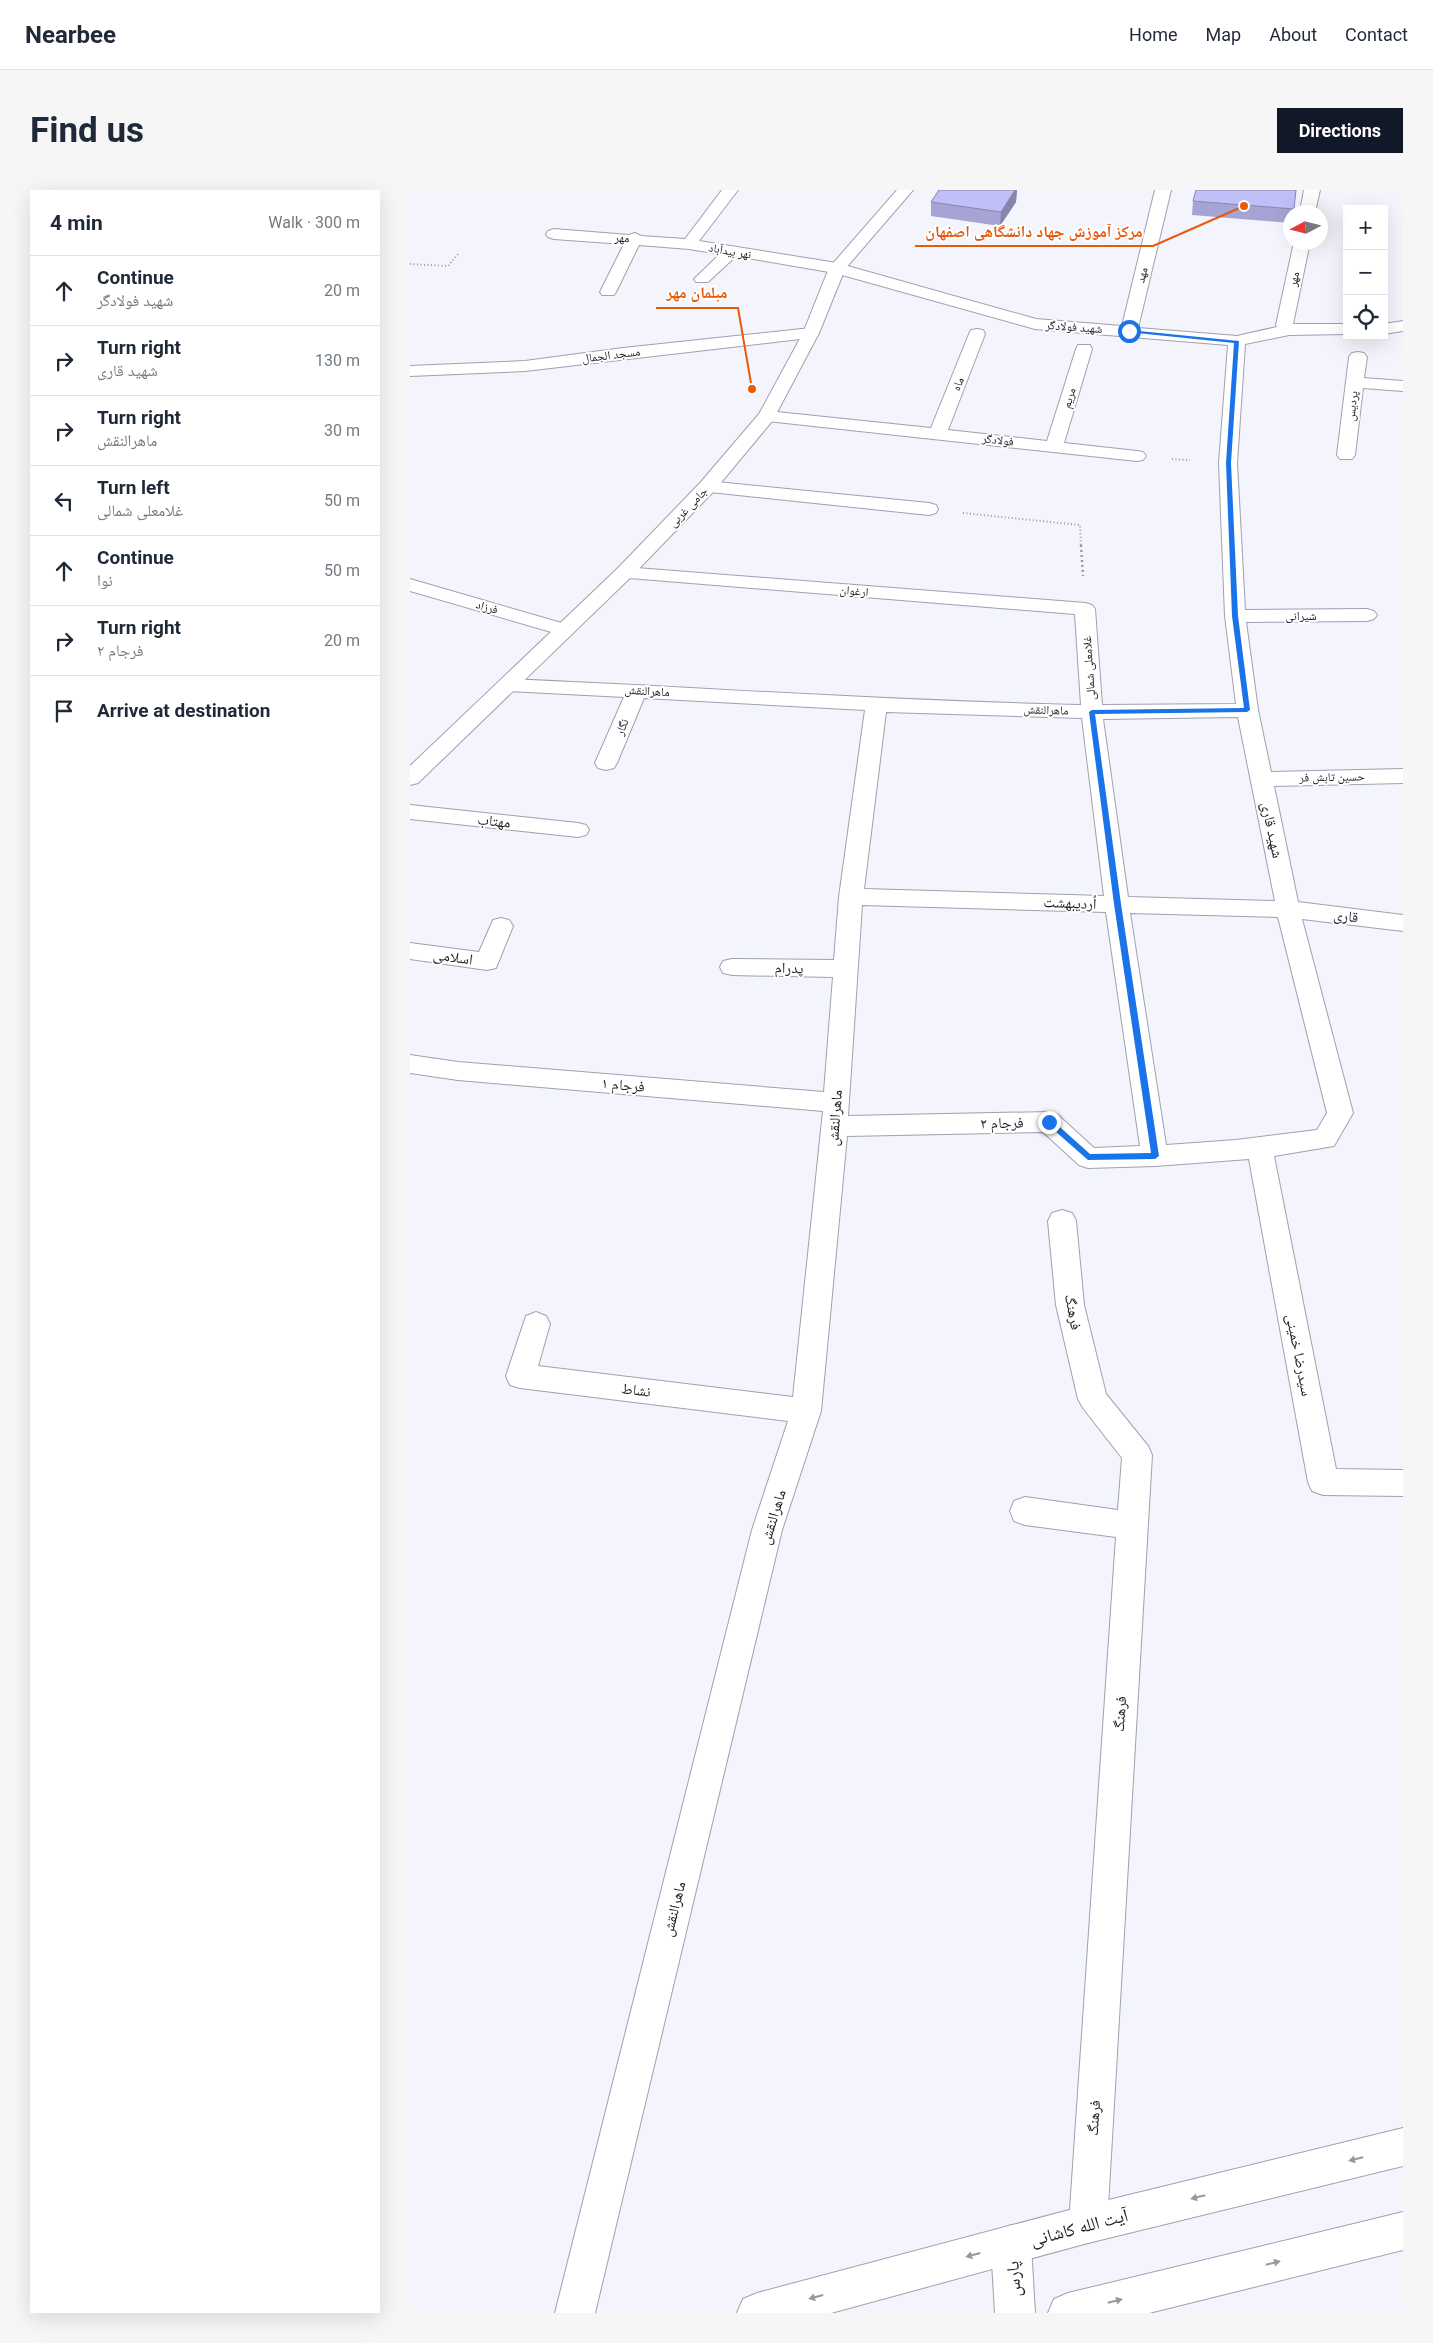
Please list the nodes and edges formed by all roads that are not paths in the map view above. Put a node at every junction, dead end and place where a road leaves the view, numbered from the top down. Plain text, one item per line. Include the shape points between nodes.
1 (730, 190) edge
2 (905, 190) edge
3 (1163, 190) edge
4 (1312, 190) edge
5 (1309, 205) edge
6 (554, 234) dead end
7 (635, 238) junction
8 (689, 244) junction
9 (1300, 250) edge
10 (733, 251) junction
11 (837, 268) junction
12 (702, 279) dead end
13 (608, 292) dead end
14 (1286, 323) junction
15 (1403, 326) edge
16 (1388, 328) edge
17 (1343, 330) edge
18 (1129, 331) junction
19 (811, 333) junction
20 (977, 334) dead end
21 (1236, 341) junction
22 (1084, 349) dead end
23 (1358, 357) dead end
24 (410, 371) edge
25 (1355, 382) junction
26 (1403, 386) edge
27 (767, 416) junction
28 (938, 434) junction
29 (1054, 447) junction
30 (1346, 455) dead end
31 (1137, 456) road end
32 (708, 487) junction
33 (929, 509) road end
34 (624, 573) junction
35 (410, 586) edge
36 (1085, 609) joint
37 (1367, 615) dead end
38 (1235, 616) junction
39 (565, 630) junction
40 (507, 685) junction
41 (637, 690) junction
42 (876, 705) junction
43 (1247, 710) junction
44 (1092, 712) junction
45 (606, 763) dead end
46 (1403, 776) edge
47 (410, 778) edge
48 (1261, 779) junction
49 (410, 812) edge
50 (578, 830) dead end
51 (851, 897) junction
52 (1117, 904) junction
53 (1288, 909) junction
54 (1403, 923) edge
55 (501, 926) dead end
56 (410, 951) edge
57 (732, 967) dead end
58 (846, 969) junction
59 (410, 1064) edge
60 (836, 1115) junction
61 (1260, 1149) junction
62 (1155, 1156) junction
63 (1062, 1221) dead end
64 (536, 1324) dead end
65 (806, 1411) junction
66 (1403, 1483) edge
67 (1025, 1511) dead end
68 (1132, 1524) junction
69 (1403, 2147) edge
70 (1088, 2224) junction
71 (1403, 2231) edge
72 (1011, 2245) junction
73 (575, 2313) edge
74 (758, 2313) edge
75 (1015, 2313) edge
76 (1068, 2313) edge

1 - 8 street, نهر بیدآباد
2 - 11 street, جامی غربی
3 - 18 street, مهد
4 - 5 street
6 - 7 street, مهر
7 - 8 street, مهر
7 - 13 street
8 - 10 street, نهر بیدآباد
9 - 14 street, مهر
10 - 11 street, نهر بیدآباد
10 - 12 street
11 - 18 street, شهید فولادگر via 1035,324
11 - 19 street, جامی غربی
14 - 17 street, شهید فولادگر
14 - 21 street, شهید فولادگر
15 - 16 street
18 - 21 street, شهید فولادگر
19 - 24 street, مسجد الجمال via 525,366
19 - 27 street, جامی غربی
20 - 28 street, ماه
21 - 38 street, شهید قاری via 1228,463
22 - 29 street, مریم
23 - 25 street, پردیس
25 - 26 street
25 - 30 street, پردیس
27 - 28 street, فولادگر
27 - 32 street, جامی غربی
28 - 29 street, فولادگر
29 - 31 street, فولادگر
32 - 33 street
32 - 34 street, جامی غربی
34 - 36 street, ارغوان
34 - 39 street, جامی غربی
35 - 39 street, فرزاد
36 - 44 street, غلامعلی شمالی
37 - 38 street, شیرانی
38 - 43 street, شهید قاری
39 - 40 street, جامی غربی
40 - 41 street, ماهرالنقش
40 - 47 street, جامی غربی
41 - 42 street, ماهرالنقش
41 - 45 street, نگار
42 - 44 street, ماهرالنقش
42 - 51 street, ماهرالنقش
43 - 44 street, ماهرالنقش
43 - 48 street, شهید قاری
44 - 52 street, غلامعلی شمالی
46 - 48 street, حسین تابش فر
48 - 53 street, شهید قاری
49 - 50 street, مهتاب
51 - 52 street, اُردیبهشت
51 - 58 street, ماهرالنقش
52 - 53 street, اُردیبهشت
52 - 62 street, غلامعلی شمالی
53 - 54 street, قاری
53 - 61 street, شهید قاری via 1340,1113 1325,1139
55 - 56 street, اسلامی via 487,962
57 - 58 street, پدرام
58 - 60 street, ماهرالنقش
59 - 60 street, فرجام ۱
60 - 62 street, فرجام ۲ via 1049,1122 1088,1158
60 - 65 street, ماهرالنقش
61 - 62 street, شهید قاری
61 - 66 street, سیدرضا خمینی via 1323,1482
63 - 68 street, فرهنگ via 1070,1305 1093,1399 1137,1455
64 - 65 street, نشاط via 520,1376
65 - 73 street, ماهرالنقش via 767,1530
67 - 68 street
68 - 70 street, فرهنگ
69 -> 70 street, آیت الله کاشانی
70 - 72 street, آیت الله کاشانی
76 -> 71 street
72 -> 74 street, آیت الله کاشانی
72 - 75 street, پارس

